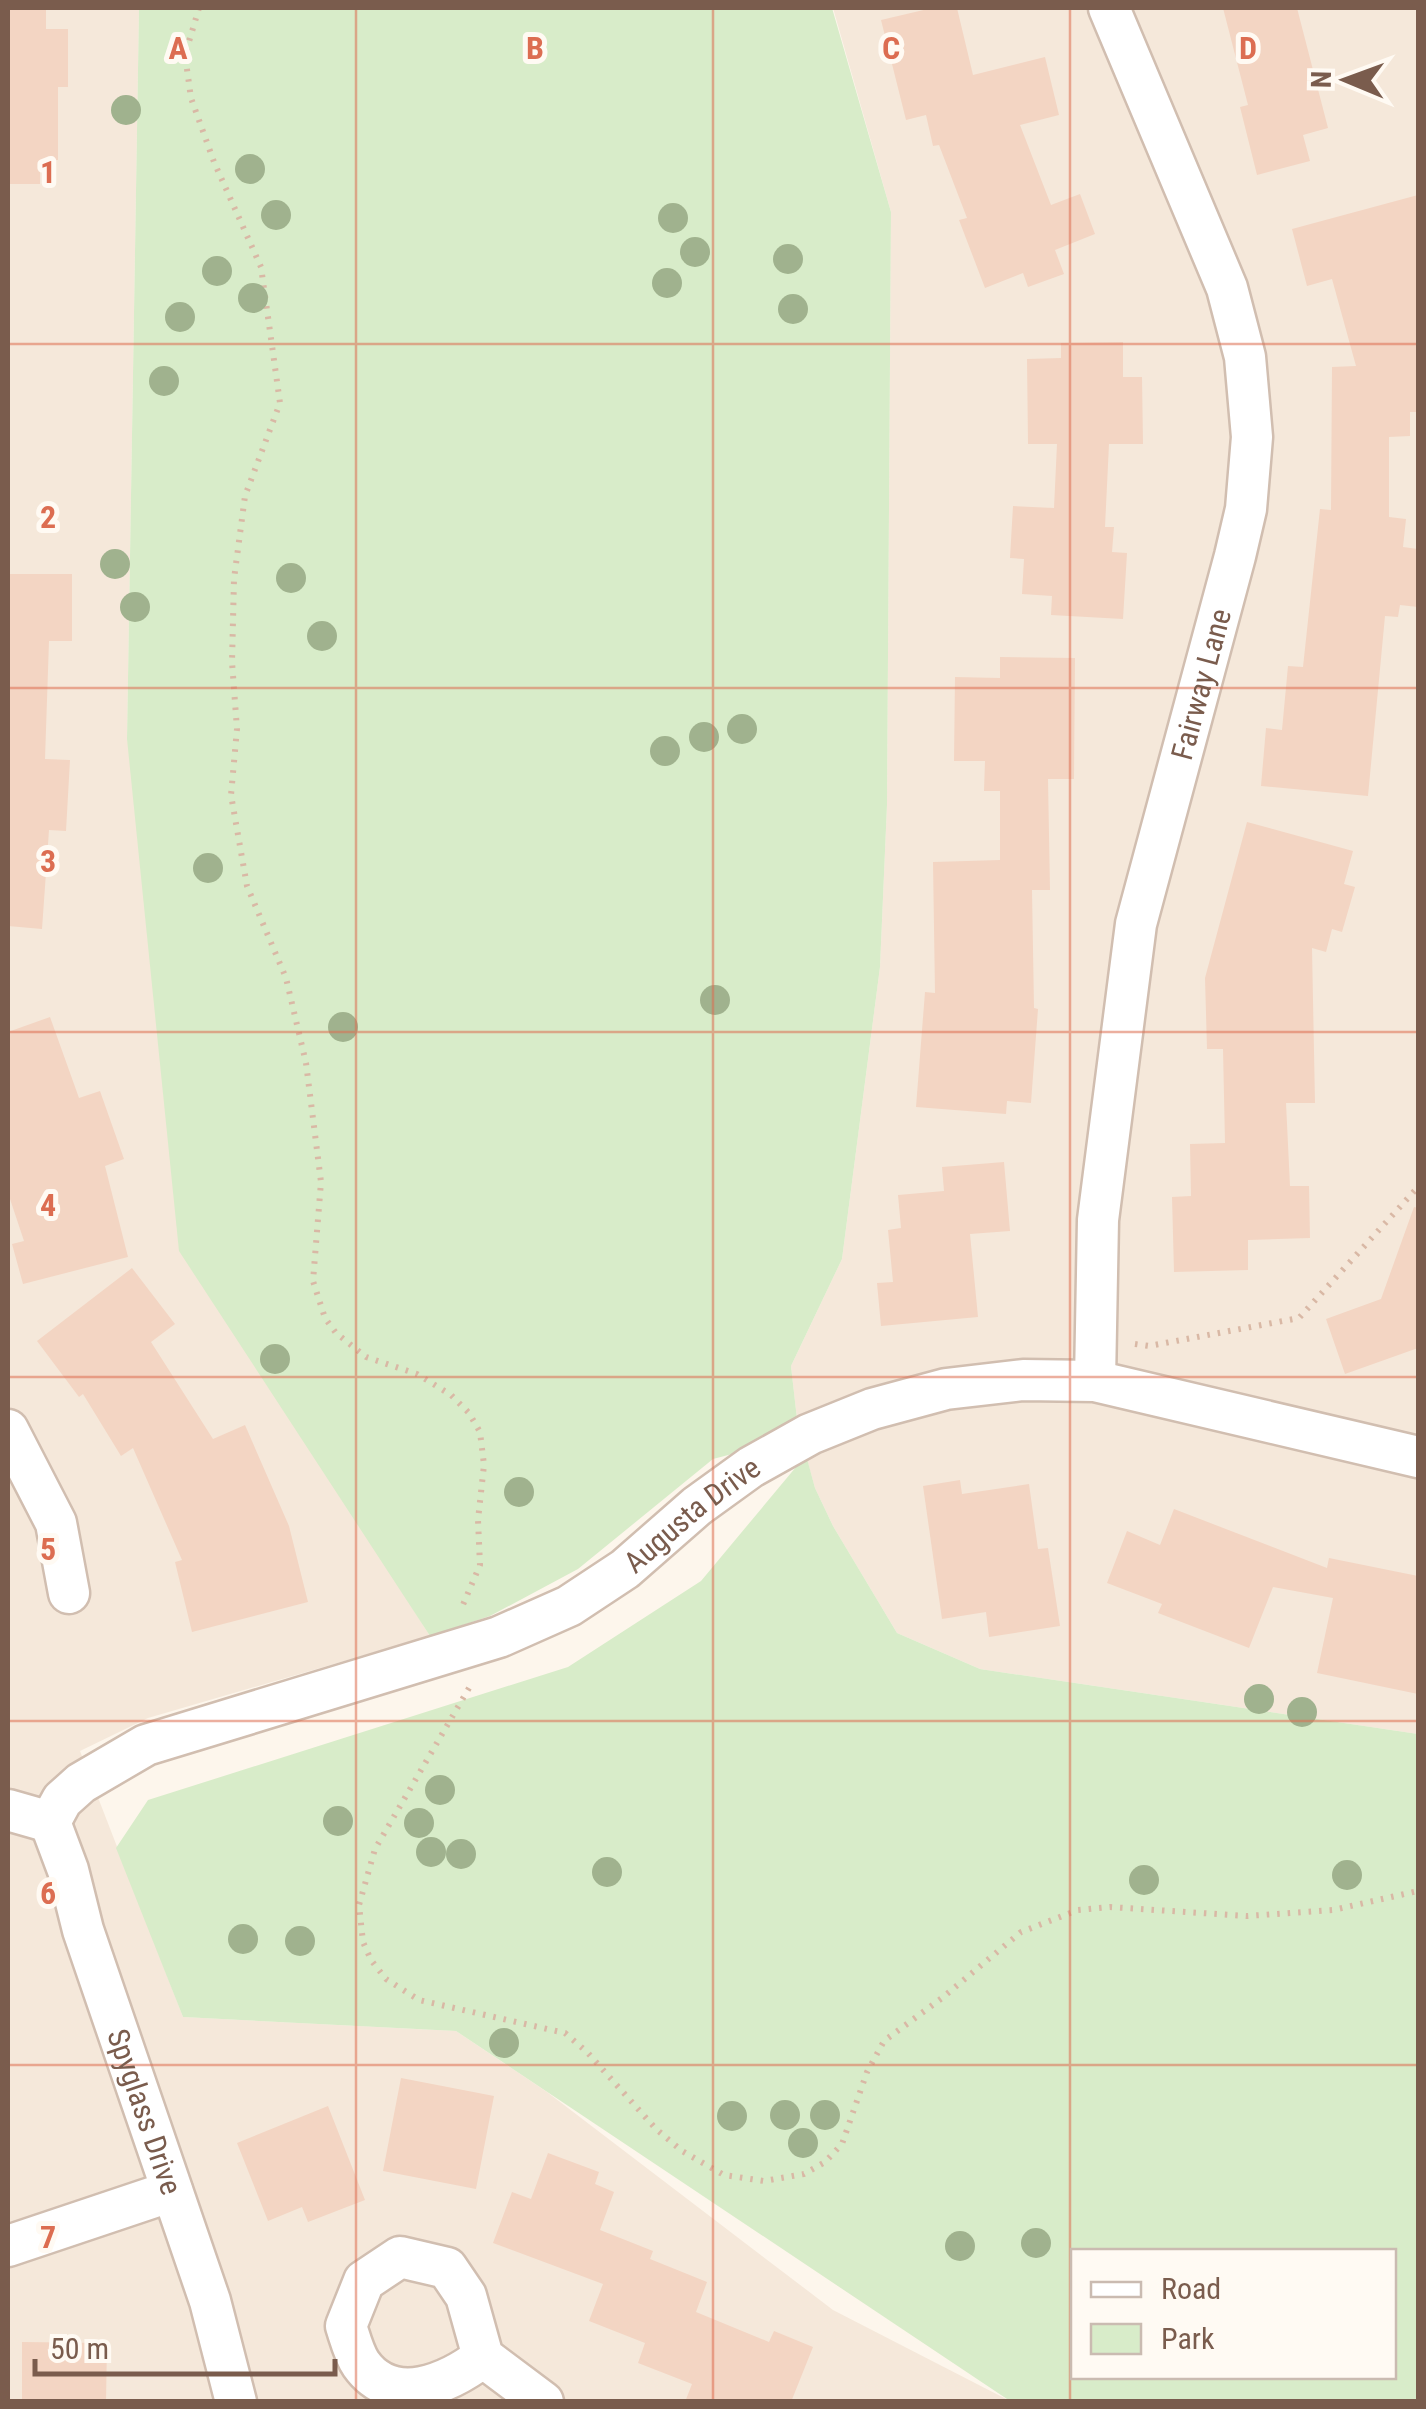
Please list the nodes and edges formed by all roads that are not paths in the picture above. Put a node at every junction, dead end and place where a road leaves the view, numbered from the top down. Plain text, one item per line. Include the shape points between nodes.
1 (1110, 8) edge
2 (1095, 1381) junction
3 (8, 1430) edge
4 (1418, 1457) edge
5 (69, 1593) dead end
6 (8, 1810) edge
7 (50, 1822) junction
8 (172, 2191) junction
9 (8, 2246) edge
10 (483, 2356) dead end
11 (236, 2402) edge
12 (543, 2402) edge

1 - 2 street, Fairway Lane via 1227,288 1245,358 1252,437 1236,556 1136,924 1098,1220
2 - 4 street, Augusta Drive
2 - 7 street, Augusta Drive via 946,1389 810,1434 696,1506 625,1569 568,1606 499,1637 146,1745 80,1783
3 - 5 street via 56,1523
6 - 7 street
7 - 8 street, Spyglass Drive
8 - 9 street
8 - 11 street, Spyglass Drive
10 - 12 street

